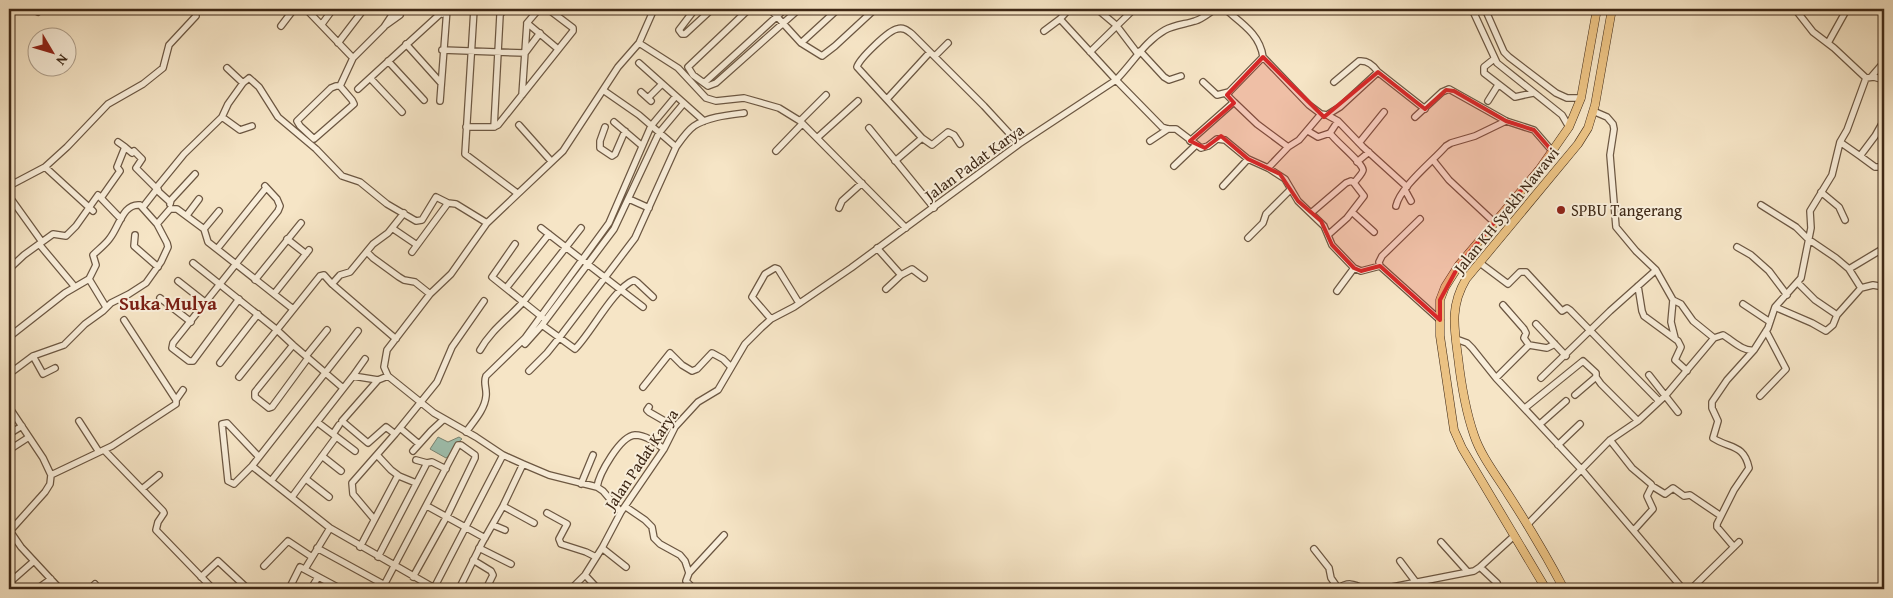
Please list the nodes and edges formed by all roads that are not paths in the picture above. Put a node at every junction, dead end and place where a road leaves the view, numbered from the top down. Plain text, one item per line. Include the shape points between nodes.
1 (191, 9) edge
2 (294, 9) edge
3 (306, 9) edge
4 (333, 9) edge
5 (364, 9) edge
6 (396, 9) edge
7 (433, 9) edge
8 (474, 9) edge
9 (504, 9) edge
10 (539, 9) edge
11 (548, 9) edge
12 (654, 9) edge
13 (695, 9) edge
14 (749, 9) edge
15 (770, 9) edge
16 (785, 9) edge
17 (799, 9) edge
18 (838, 9) edge
19 (875, 9) edge
20 (1069, 9) edge
21 (1097, 9) edge
22 (1134, 9) edge
23 (1215, 9) edge
24 (1225, 9) edge
25 (1472, 9) edge
26 (1485, 9) edge
27 (1597, 9) edge
28 (1612, 9) edge
29 (1795, 9) edge
30 (1847, 9) edge
31 (710, 10) edge
32 (444, 13) edge
33 (400, 15) dead end
34 (1060, 19) junction
35 (780, 20) junction
36 (527, 23) junction
37 (322, 24) junction
38 (1116, 25) junction
39 (280, 26) dead end
40 (384, 27) junction
41 (1044, 31) dead end
42 (540, 34) junction
43 (338, 43) junction
44 (639, 43) junction
45 (801, 43) junction
46 (948, 43) dead end
47 (1828, 43) junction
48 (406, 44) junction
49 (558, 48) junction
50 (442, 50) junction
51 (471, 50) junction
52 (499, 52) junction
53 (525, 52) junction
54 (1090, 52) junction
55 (1139, 52) junction
56 (932, 54) junction
57 (1263, 57) junction
58 (353, 58) junction
59 (1494, 59) junction
60 (388, 61) junction
61 (1884, 62) edge
62 (639, 63) dead end
63 (227, 68) dead end
64 (1378, 72) junction
65 (1181, 76) dead end
66 (370, 78) junction
67 (1868, 78) junction
68 (1116, 80) junction
69 (1884, 80) edge
70 (1203, 82) dead end
71 (1334, 82) dead end
72 (243, 83) junction
73 (441, 83) junction
74 (704, 83) junction
75 (662, 84) junction
76 (1498, 85) junction
77 (340, 86) junction
78 (358, 89) dead end
79 (603, 90) junction
80 (641, 92) dead end
81 (1229, 92) junction
82 (1534, 93) junction
83 (522, 95) junction
84 (826, 95) dead end
85 (676, 96) junction
86 (1580, 98) junction
87 (424, 100) dead end
88 (886, 100) junction
89 (440, 101) dead end
90 (858, 101) dead end
91 (1488, 101) dead end
92 (1234, 102) junction
93 (684, 103) junction
94 (1425, 108) junction
95 (1593, 111) junction
96 (402, 112) dead end
97 (1384, 112) dead end
98 (744, 113) dead end
99 (1324, 115) junction
100 (222, 117) junction
101 (1415, 117) dead end
102 (1884, 120) edge
103 (704, 121) junction
104 (1338, 121) junction
105 (1506, 121) junction
106 (614, 122) dead end
107 (801, 123) junction
108 (519, 125) dead end
109 (252, 126) dead end
110 (651, 126) junction
111 (466, 127) junction
112 (494, 127) junction
113 (605, 127) dead end
114 (1569, 127) junction
115 (868, 128) dead end
116 (1168, 129) junction
117 (625, 131) junction
118 (1308, 131) junction
119 (659, 133) junction
120 (1330, 133) junction
121 (817, 138) junction
122 (922, 138) junction
123 (1150, 141) dead end
124 (1190, 141) junction
125 (118, 142) dead end
126 (1840, 142) junction
127 (1359, 143) junction
128 (960, 144) dead end
129 (1019, 144) junction
130 (642, 145) junction
131 (1196, 146) junction
132 (125, 147) junction
133 (676, 147) junction
134 (1288, 147) junction
135 (776, 151) dead end
136 (1369, 152) junction
137 (1553, 152) junction
138 (1860, 156) junction
139 (1248, 159) junction
140 (1433, 160) junction
141 (551, 161) junction
142 (896, 161) junction
143 (1357, 162) junction
144 (1174, 166) dead end
145 (45, 167) junction
146 (1884, 167) edge
147 (1268, 168) junction
148 (195, 174) dead end
149 (862, 183) junction
150 (1354, 183) junction
151 (9, 186) edge
152 (1222, 186) dead end
153 (156, 188) junction
154 (1291, 189) junction
155 (1406, 189) junction
156 (1821, 192) junction
157 (517, 193) junction
158 (1884, 195) edge
159 (9, 196) edge
160 (101, 198) junction
161 (199, 199) dead end
162 (629, 199) junction
163 (1411, 201) dead end
164 (620, 202) junction
165 (448, 203) junction
166 (171, 205) junction
167 (1761, 205) dead end
168 (626, 206) junction
169 (1396, 206) dead end
170 (143, 208) junction
171 (649, 208) junction
172 (839, 208) dead end
173 (934, 208) junction
174 (1884, 208) edge
175 (91, 209) junction
176 (218, 212) dead end
177 (1352, 212) junction
178 (404, 213) junction
179 (1312, 213) junction
180 (187, 215) junction
181 (121, 219) junction
182 (1420, 219) dead end
183 (1845, 220) dead end
184 (301, 223) dead end
185 (487, 223) junction
186 (1494, 223) junction
187 (157, 224) junction
188 (392, 228) junction
189 (541, 228) dead end
190 (581, 228) dead end
191 (906, 228) junction
192 (204, 229) junction
193 (1374, 232) dead end
194 (549, 234) junction
195 (134, 235) dead end
196 (1328, 235) junction
197 (1248, 238) dead end
198 (287, 239) junction
199 (1808, 239) junction
200 (41, 243) junction
201 (515, 244) dead end
202 (417, 245) junction
203 (566, 247) junction
204 (1737, 247) dead end
205 (877, 248) junction
206 (1884, 248) edge
207 (217, 249) junction
208 (367, 252) junction
209 (412, 252) dead end
210 (583, 260) junction
211 (193, 263) dead end
212 (1480, 263) junction
213 (236, 264) junction
214 (588, 265) junction
215 (1380, 266) junction
216 (158, 268) junction
217 (1354, 268) junction
218 (9, 269) edge
219 (1849, 269) junction
220 (1656, 270) junction
221 (900, 276) junction
222 (606, 278) junction
223 (924, 278) dead end
224 (89, 279) junction
225 (255, 280) junction
226 (178, 282) dead end
227 (1798, 283) junction
228 (221, 284) junction
229 (332, 284) junction
230 (1638, 286) junction
231 (75, 287) junction
232 (507, 287) junction
233 (1884, 287) edge
234 (1861, 288) junction
235 (886, 289) dead end
236 (621, 290) junction
237 (1337, 291) dead end
238 (274, 294) junction
239 (430, 294) junction
240 (1787, 295) junction
241 (653, 297) dead end
242 (160, 298) dead end
243 (239, 299) junction
244 (1673, 300) junction
245 (484, 301) dead end
246 (523, 301) junction
247 (206, 303) junction
248 (799, 303) junction
249 (1743, 304) dead end
250 (1504, 305) dead end
251 (106, 306) junction
252 (643, 307) dead end
253 (1775, 307) junction
254 (293, 309) junction
255 (258, 314) junction
256 (1837, 315) junction
257 (542, 317) junction
258 (771, 319) junction
259 (124, 320) dead end
260 (1440, 320) junction
261 (191, 322) junction
262 (1770, 322) junction
263 (1536, 324) dead end
264 (542, 325) junction
265 (277, 330) junction
266 (327, 330) dead end
267 (1590, 330) junction
268 (358, 331) dead end
269 (1766, 331) junction
270 (9, 338) edge
271 (559, 338) junction
272 (1456, 338) junction
273 (1675, 338) junction
274 (1714, 338) junction
275 (396, 339) junction
276 (1555, 344) junction
277 (293, 345) junction
278 (1529, 345) junction
279 (480, 350) dead end
280 (1754, 350) junction
281 (33, 356) junction
282 (1566, 356) junction
283 (307, 357) junction
284 (365, 359) dead end
285 (220, 363) dead end
286 (731, 367) junction
287 (55, 368) dead end
288 (528, 371) dead end
289 (1687, 371) junction
290 (324, 373) junction
291 (9, 374) edge
292 (1648, 375) dead end
293 (353, 376) junction
294 (388, 376) junction
295 (239, 377) dead end
296 (1596, 377) junction
297 (1496, 378) junction
298 (1541, 378) dead end
299 (378, 380) junction
300 (484, 380) junction
301 (643, 387) dead end
302 (343, 388) junction
303 (183, 390) dead end
304 (1575, 395) dead end
305 (1666, 395) junction
306 (1760, 396) dead end
307 (176, 400) junction
308 (1566, 400) dead end
309 (1659, 401) junction
310 (420, 402) junction
311 (9, 407) edge
312 (649, 407) dead end
313 (1525, 408) junction
314 (1678, 412) dead end
315 (444, 420) junction
316 (79, 421) dead end
317 (1638, 421) junction
318 (317, 422) junction
319 (1540, 424) junction
320 (1580, 424) dead end
321 (22, 426) junction
322 (339, 426) dead end
323 (675, 427) junction
324 (400, 428) junction
325 (466, 432) junction
326 (9, 434) edge
327 (395, 434) junction
328 (335, 436) junction
329 (29, 437) junction
330 (1610, 440) junction
331 (419, 444) junction
332 (1558, 445) junction
333 (664, 449) junction
334 (9, 450) edge
335 (102, 451) junction
336 (355, 451) dead end
337 (414, 451) dead end
338 (503, 454) junction
339 (377, 455) junction
340 (594, 455) dead end
341 (322, 456) junction
342 (259, 457) junction
343 (416, 460) dead end
344 (427, 463) junction
345 (523, 464) junction
346 (252, 466) junction
347 (446, 469) junction
348 (1581, 469) junction
349 (341, 471) dead end
350 (51, 475) junction
351 (160, 475) dead end
352 (400, 476) junction
353 (306, 479) junction
354 (271, 481) junction
355 (416, 483) junction
356 (581, 484) junction
357 (1652, 486) junction
358 (597, 488) junction
359 (142, 489) junction
360 (329, 496) dead end
361 (292, 497) junction
362 (427, 506) junction
363 (503, 506) junction
364 (623, 510) junction
365 (547, 513) dead end
366 (446, 516) junction
367 (1720, 516) junction
368 (374, 519) junction
369 (534, 523) dead end
370 (493, 524) junction
371 (1527, 525) junction
372 (465, 527) junction
373 (330, 528) junction
374 (505, 530) dead end
375 (1634, 530) junction
376 (9, 531) edge
377 (724, 535) dead end
378 (1514, 536) junction
379 (485, 538) junction
380 (1442, 542) dead end
381 (360, 547) junction
382 (317, 548) junction
383 (479, 548) junction
384 (602, 548) junction
385 (1314, 548) dead end
386 (312, 557) junction
387 (378, 557) junction
388 (596, 558) junction
389 (473, 560) junction
390 (34, 561) junction
391 (1400, 561) dead end
392 (512, 564) dead end
393 (264, 566) dead end
394 (395, 567) junction
395 (626, 567) dead end
396 (1480, 567) junction
397 (305, 569) junction
398 (1467, 571) junction
399 (689, 573) junction
400 (585, 575) junction
401 (201, 577) junction
402 (318, 577) junction
403 (413, 577) junction
404 (51, 579) junction
405 (1415, 581) junction
406 (9, 583) edge
407 (1497, 583) dead end
408 (96, 584) dead end
409 (384, 587) edge
410 (460, 587) edge
411 (1337, 588) edge
412 (37, 589) edge
413 (60, 589) edge
414 (90, 589) edge
415 (213, 589) edge
416 (248, 589) edge
417 (289, 589) edge
418 (312, 589) edge
419 (341, 589) edge
420 (392, 589) edge
421 (435, 589) edge
422 (468, 589) edge
423 (486, 589) edge
424 (571, 589) edge
425 (598, 589) edge
426 (694, 589) edge
427 (1364, 589) edge
428 (1382, 589) edge
429 (1546, 589) edge
430 (1564, 589) edge
431 (1683, 589) edge
432 (1691, 589) edge

1 - 145 street via 196,16 169,45 163,68 108,104
2 - 39 street
3 - 37 street
4 - 37 street
5 - 43 street
6 - 40 street
7 - 32 street
8 - 51 street
9 - 52 street via 500,15
10 - 36 street
11 - 49 street via 574,29
12 - 44 street
13 - 31 street via 679,30 682,34
14 - 74 street via 688,67
15 - 35 street
16 - 35 street
17 - 35 street
18 - 45 street
19 - 45 street via 822,56
20 - 34 street
21 - 38 street
22 - 38 street
23 - 55 street, Jalan Padat Karya via 1197,21 1167,29
24 - 57 street via 1257,38
25 - 59 street
26 - 86 street via 1509,57 1556,92 1568,98
27 - 86 main road, Jalan KH Syekh Nawawi
28 - 95 main road, Jalan KH Syekh Nawawi
29 - 47 street via 1813,32
30 - 47 street
32 - 48 street
32 - 50 street
33 - 40 street
34 - 41 street
34 - 54 street
35 - 45 street
35 - 74 street
35 - 74 street via 714,85
36 - 42 street
36 - 53 street
37 - 43 street
38 - 54 street
38 - 55 street
40 - 58 street
42 - 49 street
42 - 53 street
43 - 58 street
44 - 79 street
44 - 107 street via 678,68 709,100 744,98 779,108
46 - 56 street
47 - 67 street
48 - 60 street
48 - 73 street
49 - 83 street
50 - 51 street
50 - 73 street
51 - 52 street
51 - 111 street
52 - 53 street
52 - 112 street
53 - 83 street
54 - 68 street
55 - 65 street via 1164,77 1170,80
55 - 68 street, Jalan Padat Karya
56 - 88 street
56 - 88 street via 912,34 898,28 858,63 859,70
56 - 129 street
57 - 81 street
57 - 99 street
58 - 77 street
59 - 76 street via 1483,70
59 - 82 street
60 - 66 street
60 - 87 street
61 - 67 street
62 - 75 street
63 - 72 street
64 - 71 street via 1362,60
64 - 94 street
64 - 99 street via 1356,94
66 - 78 street
66 - 96 street
67 - 69 street
67 - 126 street
68 - 116 street via 1158,124
68 - 129 street, Jalan Padat Karya
70 - 81 street via 1218,94
72 - 100 street
72 - 178 street via 250,78 276,115 342,176 360,182
73 - 89 street
75 - 80 street via 649,100
75 - 85 street
76 - 82 street via 1515,98
76 - 91 street
77 - 77 street via 354,104 314,139 297,121 331,88
79 - 110 street
79 - 141 street via 566,146
81 - 92 street via 1227,95
82 - 114 street via 1562,115
83 - 112 street
84 - 107 street
85 - 93 street
85 - 110 street
86 - 114 main road, Jalan KH Syekh Nawawi
88 - 122 street
90 - 121 street
92 - 124 street
92 - 134 street
93 - 103 street
93 - 119 street
94 - 101 street
94 - 105 street via 1449,89
95 - 212 main road, Jalan KH Syekh Nawawi via 1584,136
95 - 220 street via 1607,117 1614,129 1610,155 1616,227
97 - 127 street
98 - 103 street
99 - 104 street
99 - 118 street
100 - 109 street via 240,130
100 - 153 street via 184,154
102 - 138 street
103 - 133 street via 693,127
104 - 120 street
104 - 127 street
105 - 137 street via 1534,130
105 - 140 street via 1475,136 1450,143
106 - 117 street
107 - 121 street
107 - 135 street
108 - 141 street
110 - 119 street
110 - 130 street
111 - 112 street
111 - 157 street via 466,156
113 - 117 street via 600,146 603,152 612,156
114 - 137 main road, Jalan KH Syekh Nawawi
115 - 142 street
116 - 123 street
116 - 124 street via 1176,128
117 - 130 street
118 - 120 street via 1318,137
118 - 134 street
119 - 133 street
119 - 162 street
120 - 143 street
121 - 149 street
122 - 128 street via 932,145 948,132
122 - 142 street
124 - 131 street
125 - 132 street
126 - 138 street
126 - 156 street via 1832,175
127 - 136 street
129 - 173 street, Jalan Padat Karya
130 - 164 street
131 - 139 street via 1205,148 1222,138
131 - 144 street
132 - 153 street via 142,159 136,168
132 - 160 street via 117,166 120,171
133 - 171 street
134 - 147 street
136 - 143 street
136 - 155 street
137 - 186 main road, Jalan KH Syekh Nawawi
138 - 146 street via 1875,167
139 - 147 street
139 - 152 street
140 - 155 street
140 - 186 street
141 - 157 street
142 - 173 street
143 - 150 street via 1363,170
145 - 151 street
145 - 175 street
147 - 154 street via 1284,178
148 - 166 street
149 - 172 street via 842,201
149 - 191 street
150 - 177 street via 1364,196
150 - 179 street via 1346,183
153 - 166 street
153 - 170 street
154 - 179 street via 1298,201
154 - 197 street
155 - 163 street
155 - 169 street
156 - 183 street via 1839,207
156 - 199 street via 1810,211
157 - 185 street
158 - 174 street
159 - 200 street
160 - 175 street via 98,195
160 - 181 street
161 - 180 street
162 - 168 street
162 - 171 street
164 - 168 street
164 - 210 street
165 - 178 street via 436,197 420,222
165 - 185 street via 456,204
165 - 202 street
166 - 180 street
166 - 187 street
167 - 199 street via 1796,227
168 - 214 street
170 - 181 street via 135,205
170 - 187 street
171 - 222 street via 636,238
173 - 191 street, Jalan Padat Karya
175 - 200 street via 66,236 55,234
176 - 192 street
177 - 193 street
177 - 196 street
178 - 188 street
179 - 196 street via 1321,221
180 - 192 street
181 - 224 street via 110,238 93,255 96,264
182 - 215 street via 1382,256
184 - 198 street
185 - 239 street via 451,274
186 - 260 main road, Jalan KH Syekh Nawawi via 1445,287 1440,300
187 - 216 street via 168,245
188 - 202 street
188 - 208 street
189 - 194 street
190 - 203 street
191 - 205 street, Jalan Padat Karya
192 - 207 street via 207,239
194 - 203 street
194 - 232 street
195 - 216 street via 134,246
196 - 217 street via 1332,245
198 - 225 street
198 - 238 street via 307,252
199 - 219 street
199 - 227 street via 1803,273
200 - 218 street
200 - 231 street
201 - 232 street via 492,275
202 - 209 street
203 - 210 street
203 - 246 street
204 - 240 street via 1769,271
205 - 221 street
205 - 248 street, Jalan Padat Karya
206 - 219 street
207 - 213 street
207 - 213 street via 266,187 277,199 279,208
208 - 229 street via 350,272 340,274
208 - 239 street via 399,277 415,282
210 - 214 street
210 - 257 street
211 - 228 street
212 - 267 street via 1508,284 1520,272 1526,272 1562,311 1568,308
212 - 272 main road, Jalan KH Syekh Nawawi via 1458,294
213 - 225 street
213 - 228 street
214 - 222 street
214 - 264 street
215 - 217 street via 1361,271
215 - 260 street
216 - 251 street via 146,283
217 - 237 street
219 - 234 street
220 - 230 street
220 - 244 street
221 - 223 street via 912,269
221 - 235 street
222 - 236 street
222 - 271 street
224 - 231 street
224 - 251 street
225 - 238 street
226 - 247 street
227 - 240 street
227 - 256 street
228 - 243 street
228 - 247 street
229 - 254 street via 322,275
229 - 275 street
230 - 267 street
230 - 273 street via 1644,316
231 - 270 street
232 - 246 street
233 - 234 street
234 - 256 street
236 - 241 street via 634,280
236 - 252 street
236 - 271 street via 576,348
238 - 254 street
239 - 275 street
240 - 253 street
242 - 261 street
243 - 255 street
243 - 261 street via 190,362 172,346
244 - 273 street via 1671,322
244 - 274 street via 1681,304 1693,321
245 - 310 street via 452,347 437,382
246 - 257 street
246 - 279 street via 492,332
247 - 261 street
248 - 258 street, Jalan Padat Karya
248 - 258 street via 778,269 772,269 765,274 752,297
249 - 262 street
250 - 278 street via 1524,329 1524,338
251 - 281 street via 64,345
253 - 256 street via 1824,331 1833,324
253 - 262 street
254 - 265 street
255 - 265 street
255 - 285 street
257 - 300 street
258 - 286 street, Jalan Padat Karya via 745,344
259 - 307 street
260 - 378 main road, Jalan KH Syekh Nawawi via 1454,430
262 - 269 street
263 - 276 street
264 - 271 street
264 - 300 street
265 - 277 street
265 - 295 street
266 - 283 street
267 - 282 street
267 - 309 street
268 - 290 street
269 - 280 street
269 - 306 street via 1786,369
271 - 288 street
272 - 297 street via 1467,343
272 - 371 main road, Jalan KH Syekh Nawawi via 1464,399 1474,435
273 - 289 street via 1681,346 1675,360
274 - 280 street via 1723,335 1744,349
274 - 289 street
275 - 294 street via 384,359
276 - 278 street via 1547,348
276 - 282 street
277 - 283 street
277 - 283 street via 255,392 255,397 272,407
278 - 297 street
280 - 367 street via 1712,402 1718,421 1712,438 1739,448 1749,468
281 - 287 street via 43,374
281 - 291 street
282 - 298 street
283 - 290 street
284 - 293 street
286 - 301 street via 712,353 692,371 670,353
286 - 323 street, Jalan Padat Karya via 718,390 698,402
289 - 305 street
290 - 302 street
290 - 342 street
292 - 305 street
293 - 299 street
293 - 302 street
294 - 299 street
294 - 310 street
296 - 304 street
296 - 313 street via 1596,372 1583,361
296 - 317 street
297 - 313 street
299 - 327 street via 342,421 368,443 386,427
300 - 325 street via 485,401
302 - 318 street
303 - 307 street
305 - 309 street
305 - 314 street
307 - 335 street via 174,407
308 - 319 street
309 - 317 street
310 - 315 street
310 - 324 street
311 - 321 street
312 - 323 street via 649,412
313 - 319 street
315 - 325 street
315 - 331 street
316 - 335 street
317 - 330 street
318 - 328 street
318 - 354 street
319 - 332 street
320 - 332 street
321 - 326 street
321 - 329 street
322 - 328 street
323 - 333 street, Jalan Padat Karya
324 - 327 street
324 - 331 street
325 - 338 street
327 - 339 street
328 - 336 street
328 - 341 street
329 - 334 street
329 - 350 street
330 - 348 street
330 - 357 street via 1632,468
331 - 337 street
332 - 348 street
333 - 358 street via 643,437 630,436 613,454
333 - 364 street, Jalan Padat Karya
335 - 350 street
335 - 359 street
338 - 345 street
338 - 372 street
339 - 352 street
339 - 368 street via 354,479 352,486 353,494
340 - 356 street
341 - 349 street
341 - 353 street
342 - 346 street
342 - 346 street via 223,423 228,481 236,483
343 - 344 street
344 - 347 street
344 - 355 street
345 - 356 street via 549,476
345 - 363 street
346 - 354 street
347 - 362 street
347 - 366 street via 458,445 475,455
348 - 371 street
348 - 375 street
350 - 376 street via 45,492
351 - 359 street
352 - 355 street
352 - 368 street
353 - 360 street
353 - 361 street
354 - 361 street
355 - 387 street
356 - 358 street
357 - 367 street via 1665,494 1672,488 1684,496 1690,495
357 - 375 street via 1647,496 1653,509
358 - 364 street
359 - 401 street via 164,513 156,530
361 - 373 street
362 - 366 street
362 - 394 street
363 - 369 street
363 - 370 street
364 - 384 street, Jalan Padat Karya
364 - 399 street via 645,520 652,527 654,538 685,561
365 - 388 street via 567,524 559,539 561,544
366 - 372 street
366 - 403 street
367 - 432 street via 1717,527 1737,544
368 - 381 street
370 - 374 street
370 - 379 street
371 - 430 main road, Jalan KH Syekh Nawawi
372 - 379 street
372 - 421 street
373 - 381 street
373 - 382 street
375 - 431 street
376 - 390 street
377 - 399 street
378 - 396 street
378 - 429 main road, Jalan KH Syekh Nawawi
379 - 383 street
380 - 398 street
381 - 387 street
382 - 386 street
382 - 409 street
383 - 389 street
383 - 392 street
384 - 388 street, Jalan Padat Karya
384 - 395 street
385 - 411 street via 1329,568
386 - 393 street via 288,541
386 - 397 street
387 - 394 street
388 - 400 street, Jalan Padat Karya
389 - 410 street
389 - 423 street via 493,575
390 - 404 street
390 - 406 street
391 - 405 street
394 - 403 street
394 - 409 street
396 - 398 street
396 - 407 street
397 - 402 street
397 - 417 street via 300,567
398 - 405 street
399 - 426 street via 686,581
400 - 424 street, Jalan Padat Karya
400 - 425 street
401 - 415 street
401 - 416 street via 218,561
402 - 418 street
402 - 419 street
403 - 421 street
404 - 412 street
404 - 413 street
405 - 428 street
408 - 414 street
409 - 420 street
410 - 422 street
411 - 427 street via 1351,583

